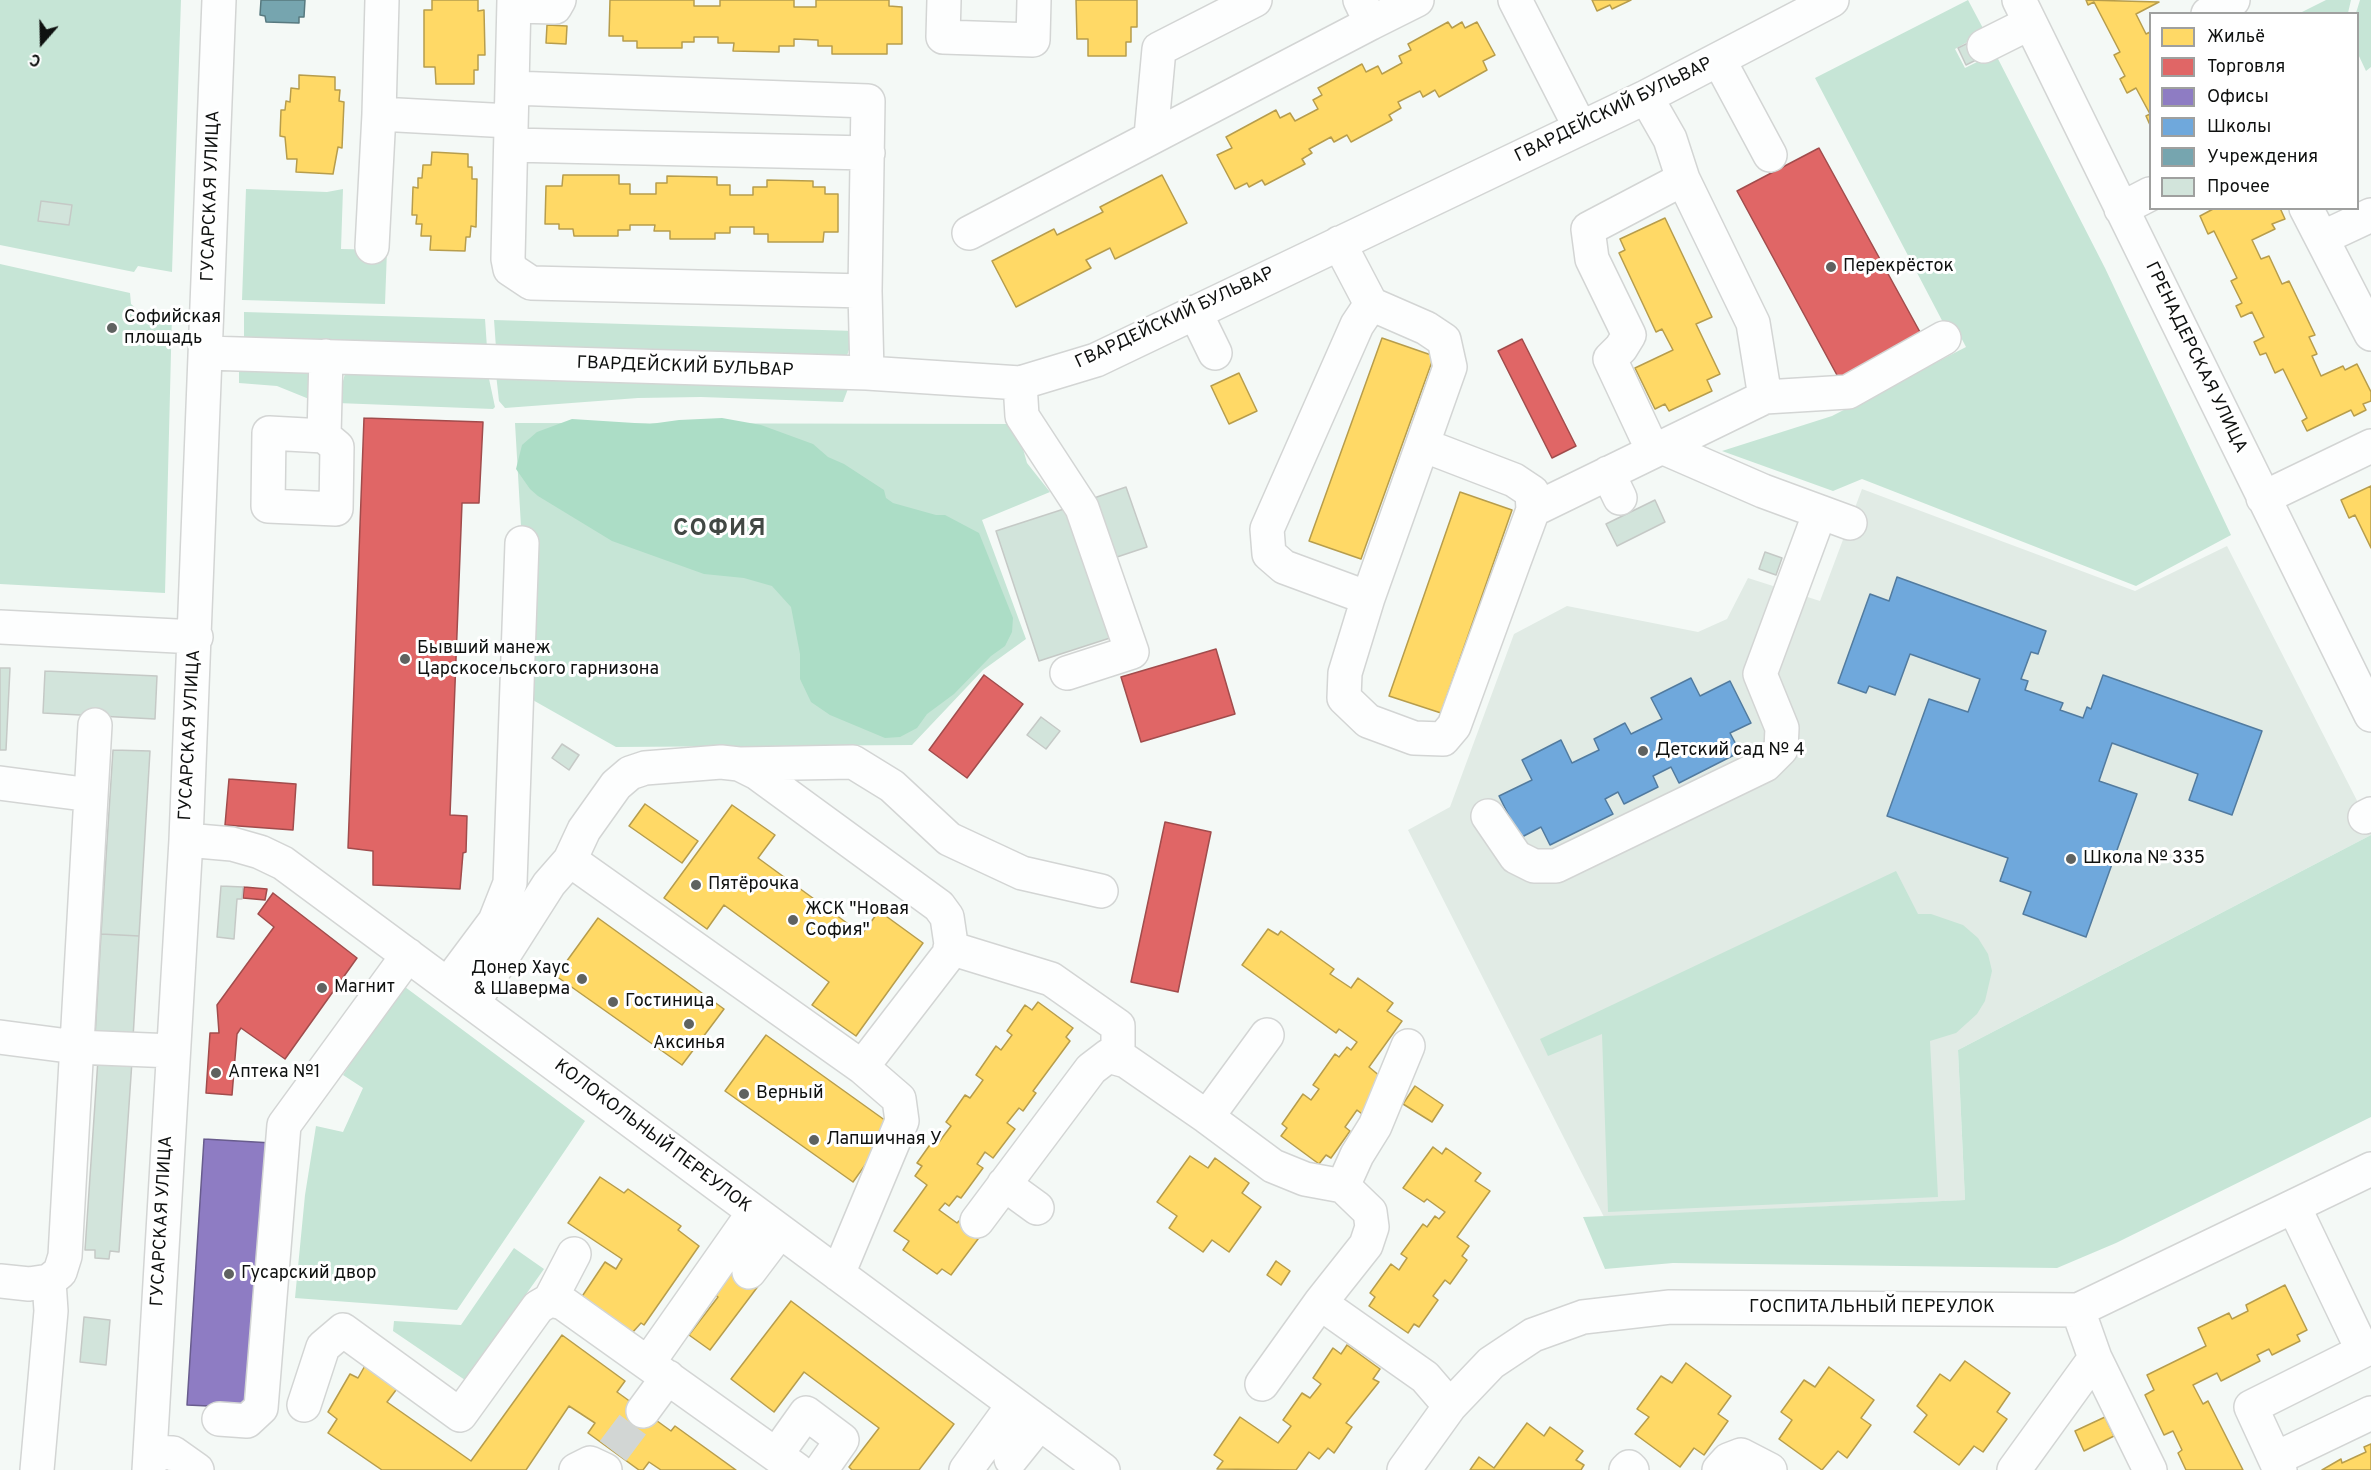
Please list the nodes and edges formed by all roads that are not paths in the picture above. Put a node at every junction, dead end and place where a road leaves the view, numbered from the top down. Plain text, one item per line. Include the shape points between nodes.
1 (219, 0) edge
2 (382, 0) edge
3 (560, 0) edge
4 (944, 0) edge
5 (1034, 0) edge
6 (1255, 0) edge
7 (1417, 0) edge
8 (1515, 0) edge
9 (1832, 0) edge
10 (2233, 0) edge
11 (514, 3) edge
12 (1366, 11) edge
13 (2025, 12) edge
14 (2212, 12) edge
15 (1984, 45) dead end
16 (1719, 60) junction
17 (512, 88) junction
18 (1646, 97) junction
19 (380, 114) junction
20 (1580, 127) junction
21 (511, 133) junction
22 (1151, 136) junction
23 (868, 153) junction
24 (1770, 154) dead end
25 (1683, 179) junction
26 (2149, 195) edge
27 (2121, 208) junction
28 (2307, 210) edge
29 (2371, 214) edge
30 (969, 232) dead end
31 (2322, 238) junction
32 (1339, 243) junction
33 (372, 246) dead end
34 (865, 291) junction
35 (1371, 304) junction
36 (1195, 312) junction
37 (2371, 334) edge
38 (1944, 338) dead end
39 (206, 353) junction
40 (1215, 353) dead end
41 (326, 356) junction
42 (867, 373) junction
43 (1020, 382) junction
44 (1765, 397) junction
45 (324, 436) dead end
46 (1423, 445) junction
47 (2371, 447) edge
48 (1657, 449) junction
49 (2263, 498) junction
50 (1533, 510) junction
51 (1820, 512) junction
52 (1850, 523) dead end
53 (522, 543) dead end
54 (1368, 598) junction
55 (0, 627) edge
56 (196, 637) junction
57 (1067, 673) dead end
58 (2371, 715) edge
59 (95, 725) dead end
60 (739, 764) junction
61 (0, 783) edge
62 (91, 795) junction
63 (1488, 816) dead end
64 (186, 840) junction
65 (570, 860) junction
66 (1101, 891) dead end
67 (950, 948) junction
68 (408, 956) junction
69 (460, 994) junction
70 (1267, 1035) dead end
71 (0, 1037) edge
72 (1407, 1046) dead end
73 (76, 1047) junction
74 (173, 1051) junction
75 (1118, 1059) junction
76 (862, 1067) junction
77 (1207, 1117) junction
78 (2371, 1169) edge
79 (1004, 1184) junction
80 (1343, 1186) junction
81 (2294, 1207) junction
82 (1037, 1208) dead end
83 (767, 1221) junction
84 (977, 1221) dead end
85 (574, 1254) dead end
86 (749, 1272) dead end
87 (838, 1274) junction
88 (0, 1281) edge
89 (49, 1281) junction
90 (550, 1300) junction
91 (1320, 1303) junction
92 (2078, 1310) junction
93 (2367, 1349) edge
94 (2095, 1358) junction
95 (658, 1370) junction
96 (1262, 1384) dead end
97 (1014, 1404) junction
98 (304, 1406) dead end
99 (1450, 1406) junction
100 (643, 1411) tunnel mouth
101 (2371, 1413) edge
102 (219, 1419) dead end
103 (1040, 1424) junction
104 (1011, 1459) dead end
105 (150, 1461) edge
106 (786, 1462) edge
107 (2277, 1465) edge
108 (38, 1470) edge
109 (197, 1470) edge
110 (821, 1470) edge
111 (966, 1470) edge
112 (1103, 1470) edge
113 (1404, 1470) edge
114 (1626, 1470) edge
115 (1632, 1470) edge
116 (1719, 1470) edge
117 (1770, 1470) edge
118 (2014, 1470) edge
119 (2150, 1470) edge

1 - 39 street, ГУСАРСКАЯ УЛИЦА
2 - 19 street
3 - 11 street via 555,7
4 - 5 street via 943,37 1033,40
6 - 22 street via 1159,49
7 - 12 street
8 - 20 street
9 - 16 street, ГВАРДЕЙСКИЙ БУЛЬВАР
10 - 14 street
11 - 17 street
12 - 22 street
13 - 15 street
13 - 27 street, ГРЕНАДЕРСКАЯ УЛИЦА
16 - 18 street, ГВАРДЕЙСКИЙ БУЛЬВАР
16 - 24 street
17 - 21 street
17 - 23 street via 868,101
18 - 20 street, ГВАРДЕЙСКИЙ БУЛЬВАР
18 - 25 street via 1670,139
19 - 21 street
19 - 33 street
20 - 32 street, ГВАРДЕЙСКИЙ БУЛЬВАР
21 - 23 street
21 - 34 street via 508,259 510,269 531,283
22 - 30 street
23 - 34 street
25 - 44 street via 1754,323
25 - 48 street via 1588,228 1592,259 1629,335 1610,359
26 - 27 street
27 - 49 street, ГРЕНАДЕРСКАЯ УЛИЦА
28 - 31 street
29 - 31 street
31 - 37 street
32 - 35 street
32 - 36 street, ГВАРДЕЙСКИЙ БУЛЬВАР
34 - 42 street
35 - 46 street via 1444,340 1450,367
35 - 54 street via 1357,325 1267,529 1269,554 1284,567
36 - 40 street
36 - 43 street, ГВАРДЕЙСКИЙ БУЛЬВАР via 1096,360
38 - 44 street via 1848,392
39 - 41 street, ГВАРДЕЙСКИЙ БУЛЬВАР
39 - 56 street, ГУСАРСКАЯ УЛИЦА
41 - 42 street, ГВАРДЕЙСКИЙ БУЛЬВАР
41 - 45 street
42 - 43 street, ГВАРДЕЙСКИЙ БУЛЬВАР
43 - 57 street via 1022,416 1082,508 1132,652
44 - 48 street
46 - 50 street via 1514,480 1532,492
46 - 54 street
47 - 49 street
48 - 50 street via 1614,486
48 - 51 street
49 - 58 street, ГРЕНАДЕРСКАЯ УЛИЦА
50 - 54 street via 1454,726 1443,739 1414,738 1368,721 1344,698 1345,673
51 - 52 street
51 - 63 street via 1760,674 1782,728 1781,750 1765,765 1556,866 1534,866 1516,857
53 - 69 street via 510,882
55 - 56 street
56 - 64 street, ГУСАРСКАЯ УЛИЦА
59 - 62 street
60 - 65 street via 645,768 630,773 616,785 584,830
60 - 66 street via 853,762 892,786 949,839 1022,873
60 - 67 street via 939,906 947,917
61 - 62 street
62 - 73 street
64 - 68 street, КОЛОКОЛЬНЫЙ ПЕРЕУЛОК via 232,844 283,863
64 - 74 street, ГУСАРСКАЯ УЛИЦА
65 - 69 street
65 - 76 street
67 - 75 street via 1051,979 1118,1026
67 - 76 street
68 - 69 street, КОЛОКОЛЬНЫЙ ПЕРЕУЛОК
68 - 102 street via 284,1125 261,1408 248,1421
69 - 83 street, КОЛОКОЛЬНЫЙ ПЕРЕУЛОК
70 - 77 street
71 - 73 street
72 - 80 street via 1375,1126
73 - 74 street
73 - 89 street via 65,1256 60,1272
74 - 105 street, ГУСАРСКАЯ УЛИЦА
75 - 77 street
75 - 79 street via 1108,1056 1091,1069
76 - 87 street via 899,1099 902,1121
77 - 80 street via 1274,1166 1305,1179
78 - 81 street, ГОСПИТАЛЬНЫЙ ПЕРЕУЛОК
79 - 82 street
79 - 84 street
80 - 91 street via 1370,1212 1372,1227 1366,1245
81 - 92 street, ГОСПИТАЛЬНЫЙ ПЕРЕУЛОК
81 - 93 street
83 - 86 street
83 - 87 street, КОЛОКОЛЬНЫЙ ПЕРЕУЛОК
83 - 95 street
85 - 90 street
87 - 97 street, КОЛОКОЛЬНЫЙ ПЕРЕУЛОК
88 - 89 street
89 - 108 street via 51,1311
90 - 95 street via 563,1303
90 - 98 street via 538,1307 460,1415 343,1330 323,1347
91 - 96 street
91 - 99 street via 1425,1377
92 - 94 street
92 - 99 street, ГОСПИТАЛЬНЫЙ ПЕРЕУЛОК via 1670,1306 1583,1317 1533,1335 1491,1363
93 - 107 street via 2251,1407
94 - 118 street
94 - 119 street
95 - 100 street
95 - 106 street
97 - 103 street, КОЛОКОЛЬНЫЙ ПЕРЕУЛОК
97 - 111 street
99 - 113 street, ГОСПИТАЛЬНЫЙ ПЕРЕУЛОК
101 - 107 street
103 - 104 street
103 - 112 street, КОЛОКОЛЬНЫЙ ПЕРЕУЛОК
105 - 109 street via 173,1453
106 - 110 street via 806,1413 842,1440
114 - 115 street
116 - 117 street via 1728,1460 1741,1455

